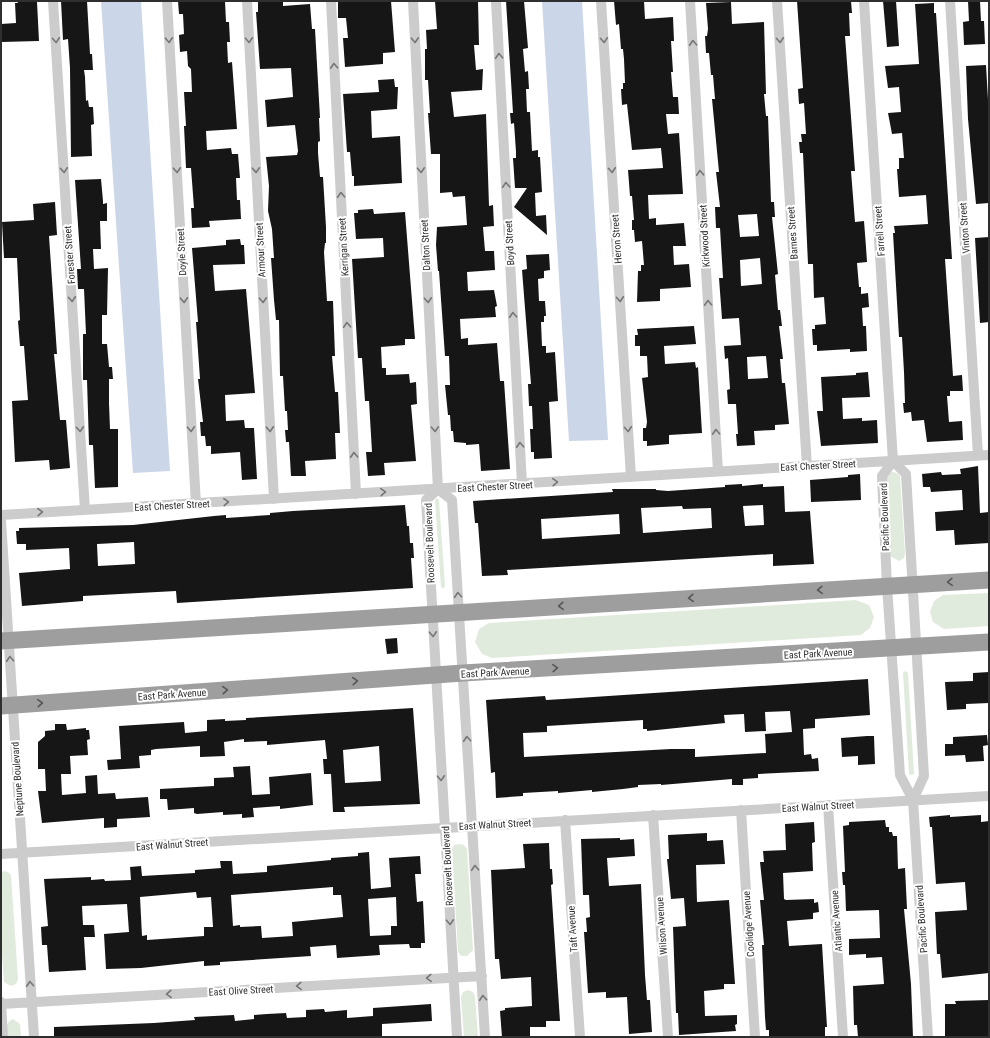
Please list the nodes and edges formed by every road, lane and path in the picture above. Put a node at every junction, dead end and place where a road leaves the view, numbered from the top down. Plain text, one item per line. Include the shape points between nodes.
1 (53, 1) edge
2 (167, 1) edge
3 (247, 1) edge
4 (331, 1) edge
5 (412, 1) edge
6 (496, 1) edge
7 (601, 1) edge
8 (690, 1) edge
9 (778, 1) edge
10 (864, 1) edge
11 (950, 1) edge
12 (978, 455) junction
13 (989, 455) edge
14 (893, 461) junction
15 (807, 466) junction
16 (718, 471) junction
17 (631, 477) junction
18 (522, 484) junction
19 (438, 489) junction
20 (356, 494) junction
21 (274, 499) junction
22 (196, 504) junction
23 (85, 510) junction
24 (1, 515) edge
25 (1, 521) edge
26 (989, 580) edge
27 (914, 584) junction
28 (887, 586) junction
29 (460, 613) junction
30 (432, 615) junction
31 (5, 641) edge
32 (989, 642) edge
33 (916, 647) junction
34 (891, 649) junction
35 (463, 673) junction
36 (436, 676) junction
37 (7, 706) edge
38 (989, 796) edge
39 (913, 800) junction
40 (828, 805) junction
41 (741, 810) junction
42 (653, 815) junction
43 (565, 820) junction
44 (473, 825) junction
45 (444, 827) junction
46 (22, 853) junction
47 (1, 854) edge
48 (482, 976) junction
49 (453, 977) junction
50 (32, 1002) junction
51 (1, 1003) edge
52 (3, 1037) edge
53 (34, 1037) edge
54 (457, 1037) edge
55 (485, 1037) edge
56 (580, 1037) edge
57 (668, 1037) edge
58 (755, 1037) edge
59 (843, 1037) edge
60 (928, 1037) edge

1 -> 23 street, Forester Street
2 -> 22 street, Doyle Street
3 -> 21 street, Armour Street
20 -> 4 street, Kerrigan Street
5 -> 19 street, Dalton Street
18 -> 6 street, Boyd Street
7 -> 17 street, Heron Street
16 -> 8 street, Kirkwood Street
9 -> 15 street, Barnes Street
10 - 14 street, Farrell Street
11 - 12 street, Vinton Street
12 - 13 street, East Chester Street
12 - 14 street, East Chester Street
14 - 15 street, East Chester Street
14 - 27 street, Pacific Boulevard via 906,474
14 - 28 street, Pacific Boulevard via 882,476
15 - 16 street, East Chester Street
16 - 17 street, East Chester Street
18 -> 17 street, East Chester Street
18 - 19 street, East Chester Street
20 -> 19 street, East Chester Street
29 -> 19 street, Roosevelt Boulevard via 452,500
19 - 30 street, Roosevelt Boulevard via 426,500
20 - 21 street, East Chester Street
22 -> 21 street, East Chester Street
22 - 23 street, East Chester Street
24 -> 23 street, East Chester Street
25 - 31 street, Neptune Boulevard
26 -> 27 highway
27 - 28 highway
27 - 33 street, Pacific Boulevard
28 -> 29 highway
28 - 34 street, Pacific Boulevard
29 - 30 highway
29 - 35 street, Roosevelt Boulevard
30 - 31 highway
30 -> 36 street, Roosevelt Boulevard
37 -> 31 street, Neptune Boulevard
32 - 33 highway, East Park Avenue
33 - 34 highway, East Park Avenue
33 - 39 street, Pacific Boulevard via 924,776
35 -> 34 highway, East Park Avenue
34 - 39 street, Pacific Boulevard via 900,775
35 - 36 highway, East Park Avenue
44 -> 35 street, Roosevelt Boulevard
37 -> 36 highway, East Park Avenue
36 -> 45 street, Roosevelt Boulevard
37 - 46 street, Neptune Boulevard
38 - 39 street, East Walnut Street
39 - 40 street, East Walnut Street
39 - 60 street, Pacific Boulevard
40 - 41 street, East Walnut Street
40 - 59 street, Atlantic Avenue
41 - 42 street, East Walnut Street
41 - 58 street, Coolidge Avenue
42 - 43 street, East Walnut Street
42 - 57 street, Wilson Avenue
43 - 44 street, East Walnut Street
43 - 56 street, Taft Avenue
44 - 45 street, East Walnut Street
48 -> 44 street, Roosevelt Boulevard
45 - 46 street, East Walnut Street
45 -> 49 street, Roosevelt Boulevard
46 - 47 street, East Walnut Street
50 -> 46 street, Neptune Boulevard
48 - 49 street, East Olive Street
55 -> 48 street, Roosevelt Boulevard
49 -> 50 street, East Olive Street
49 - 54 street, Roosevelt Boulevard
50 - 51 street, East Olive Street
50 - 53 street, Neptune Boulevard
51 - 52 street

